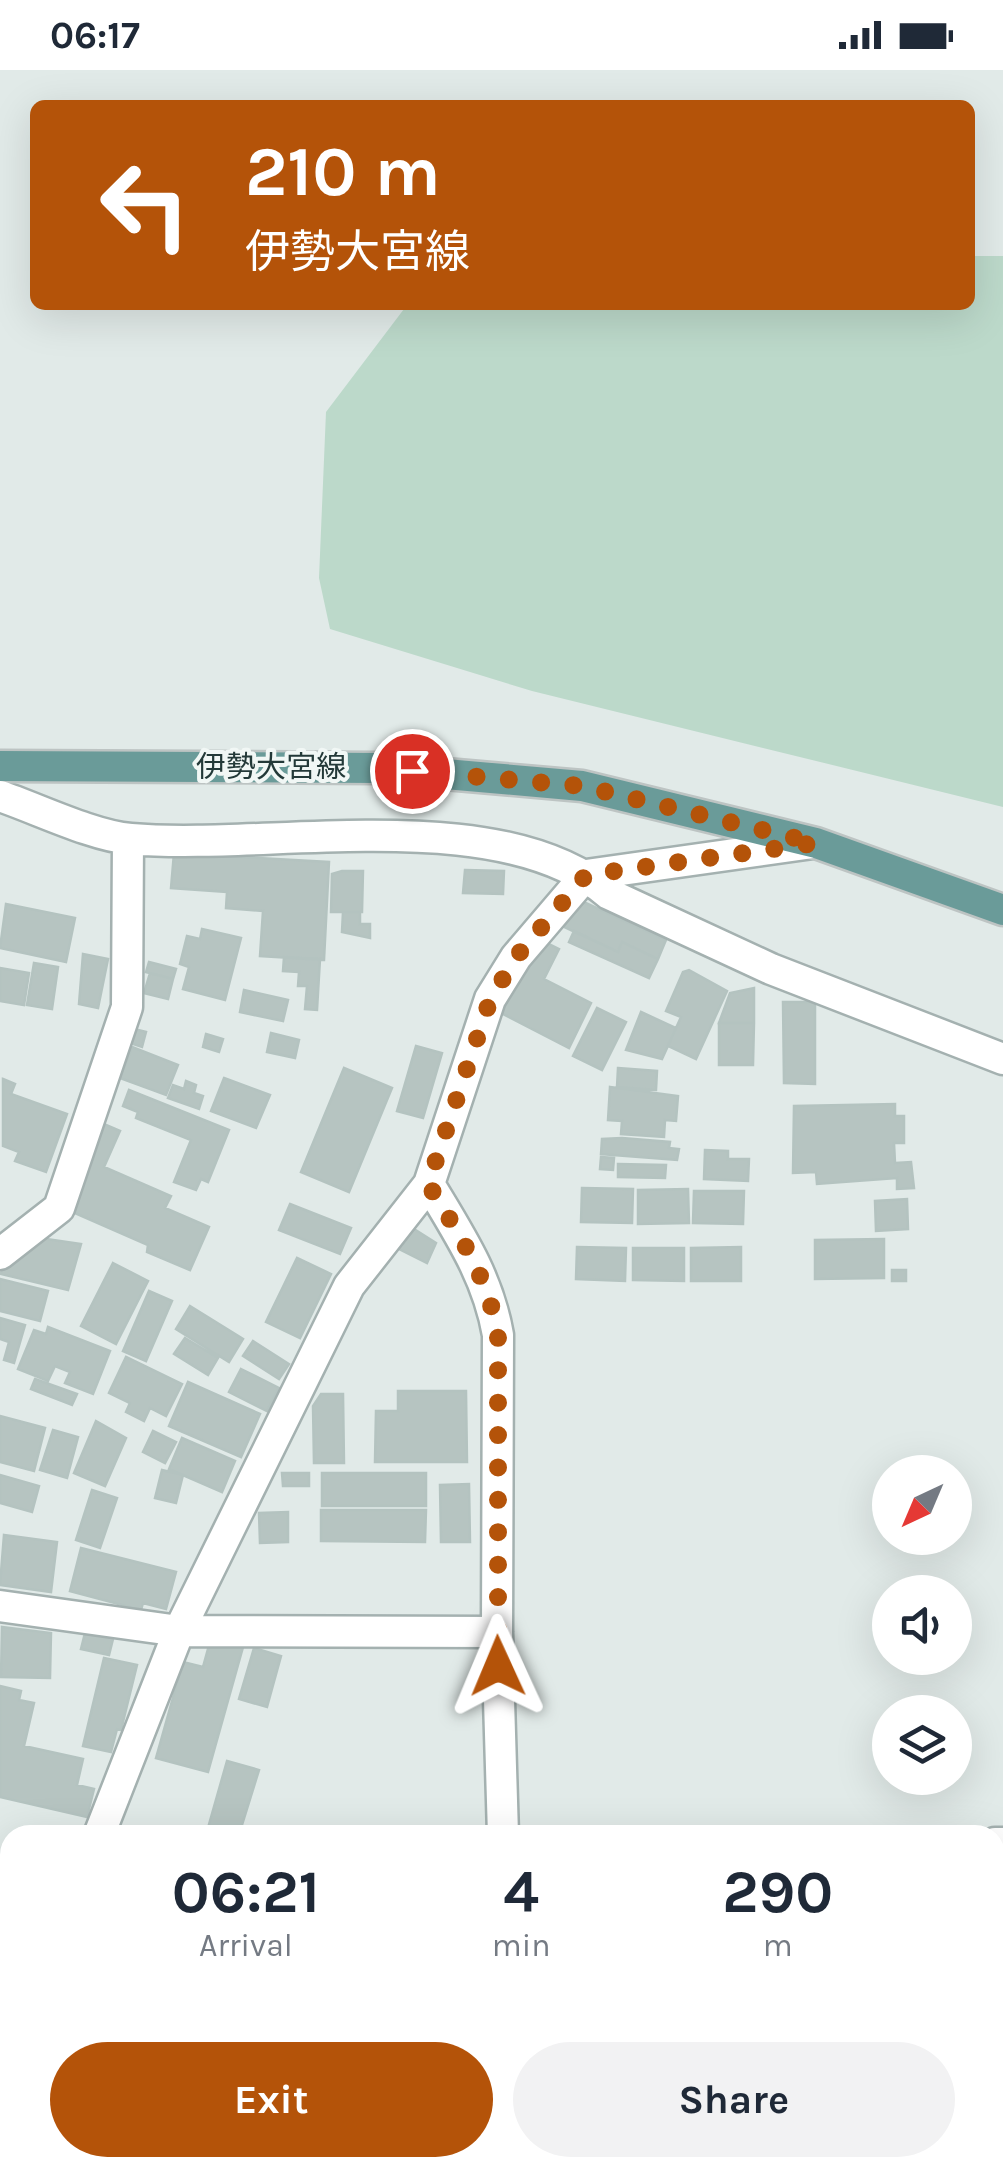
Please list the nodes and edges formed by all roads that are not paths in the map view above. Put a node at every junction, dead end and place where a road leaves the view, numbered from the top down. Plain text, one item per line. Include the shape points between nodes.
1 (0, 766) edge
2 (0, 796) edge
3 (128, 839) junction
4 (816, 843) junction
5 (586, 875) junction
6 (1003, 910) edge
7 (1003, 1059) edge
8 (428, 1184) junction
9 (0, 1254) edge
10 (0, 1606) edge
11 (179, 1631) junction
12 (497, 1632) junction
13 (102, 1825) edge
14 (503, 1825) edge

1 - 4 main road, 伊勢大宮線 via 377,768 582,786
2 - 3 street
3 - 5 street via 377,836 482,844 517,847
3 - 9 street via 127,1007 59,1208
4 - 5 street
4 - 6 main road, 伊勢大宮線
5 - 7 street via 609,894 771,969
5 - 8 street via 516,957 490,1000
8 - 11 street via 349,1286
8 - 12 street via 478,1266 498,1335
10 - 11 street
11 - 12 street
11 - 13 street
12 - 14 street

